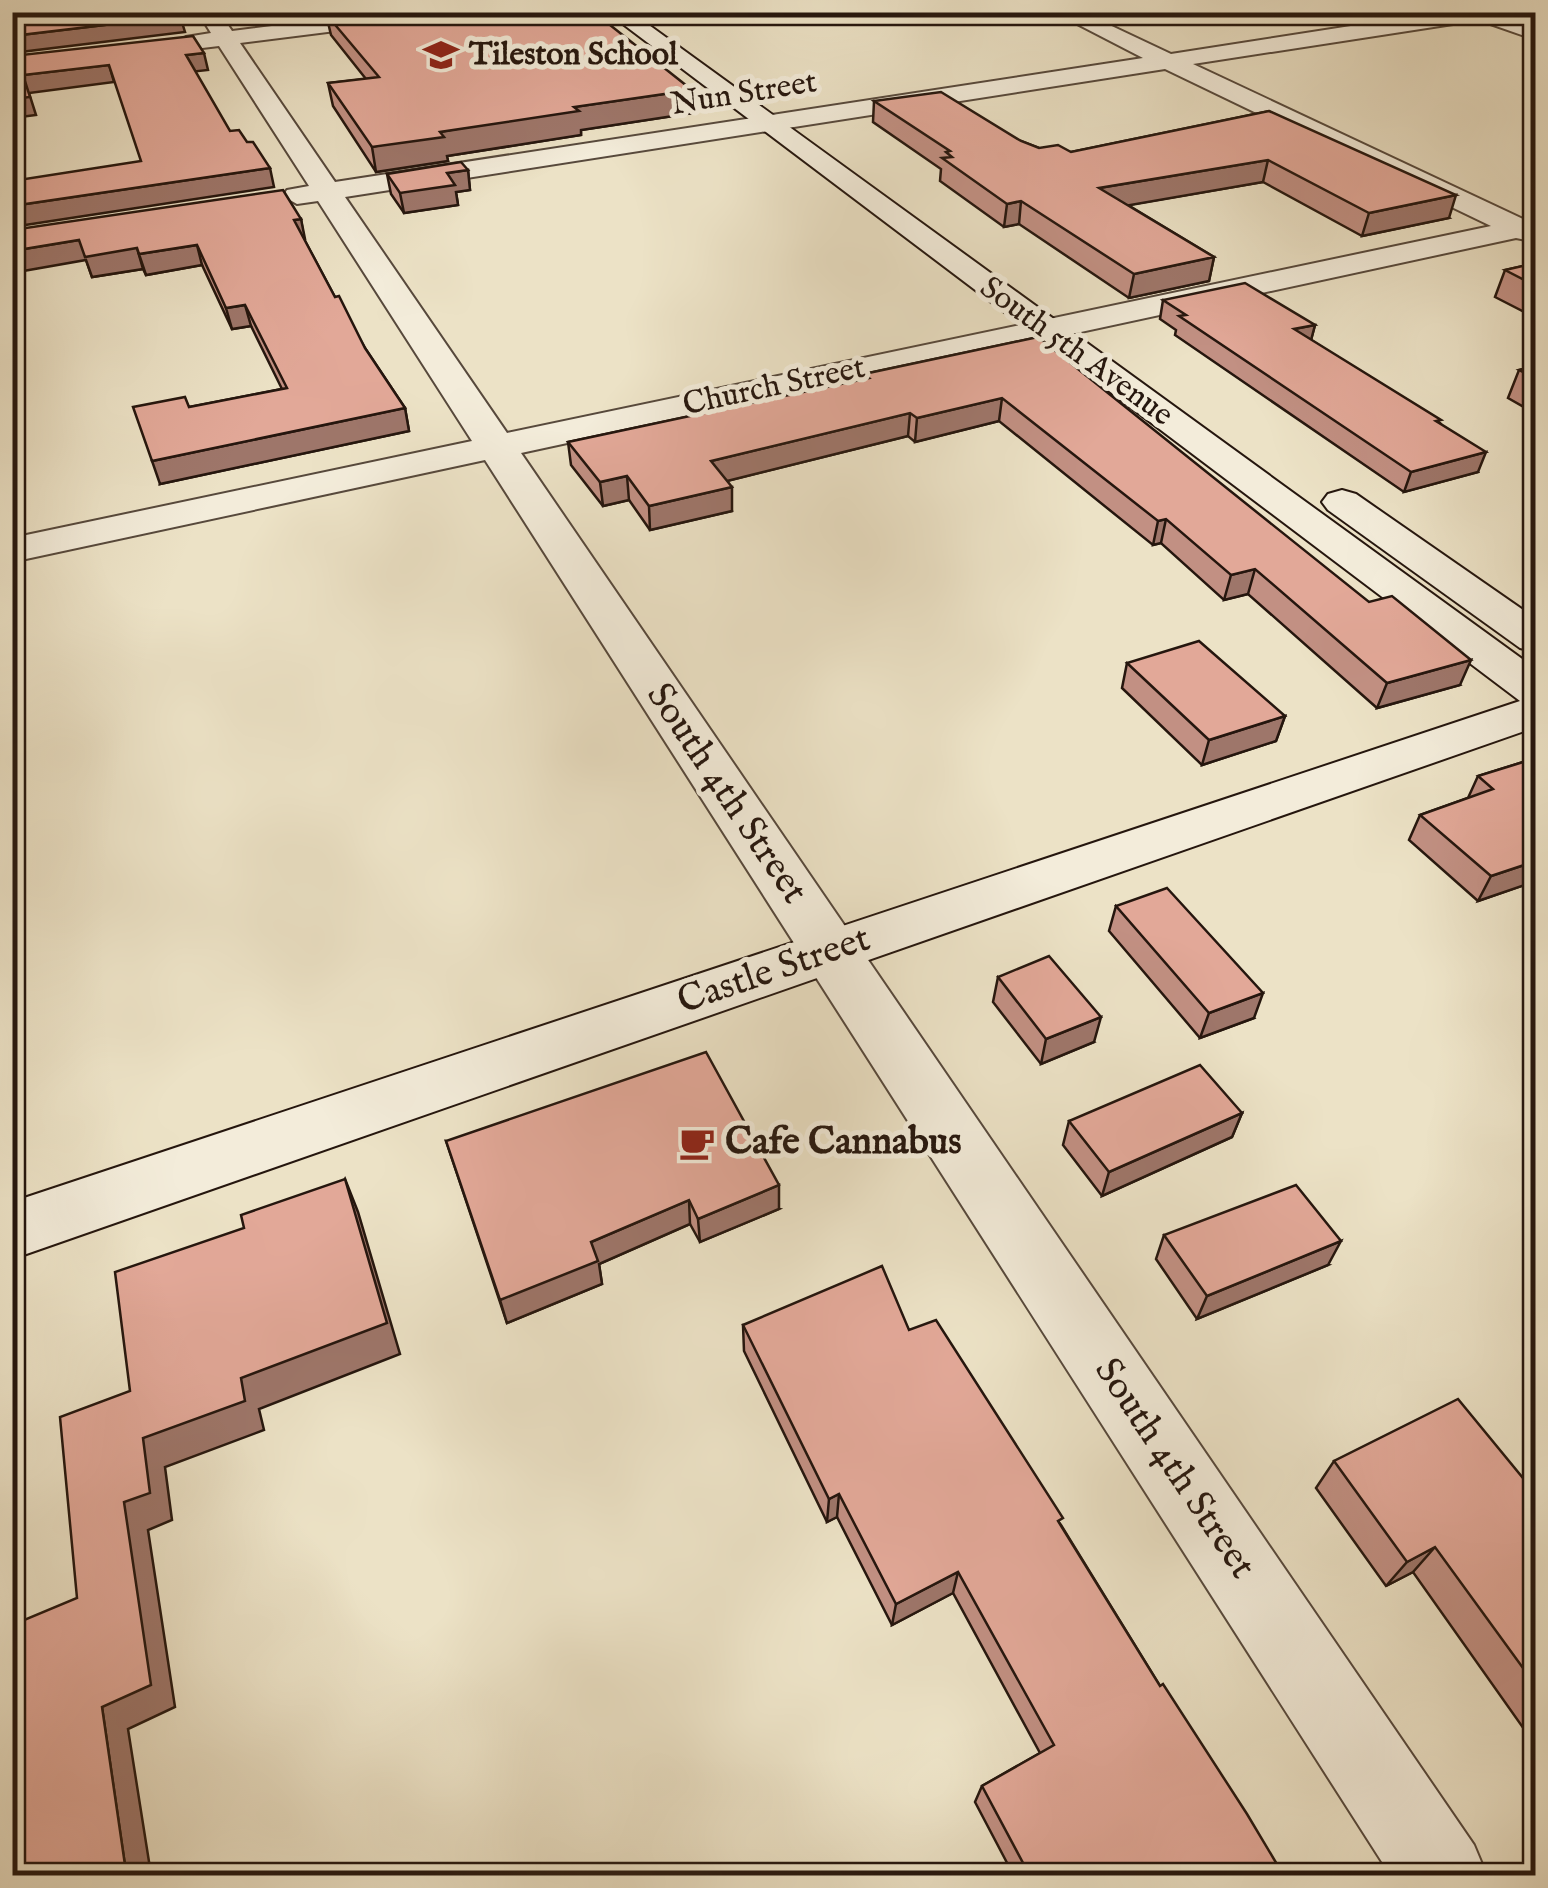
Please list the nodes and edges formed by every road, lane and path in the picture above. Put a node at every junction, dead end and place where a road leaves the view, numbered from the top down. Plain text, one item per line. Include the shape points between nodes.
1 (440, 12) edge
2 (617, 12) edge
3 (651, 12) edge
4 (1064, 12) edge
5 (1481, 13) edge
6 (217, 26) edge
7 (1536, 33) edge
8 (177, 44) edge
9 (1168, 62) junction
10 (784, 121) junction
11 (328, 192) junction
12 (274, 200) edge
13 (1530, 230) edge
14 (1087, 321) junction
15 (1046, 329) junction
16 (1134, 354) dead end
17 (496, 447) junction
18 (1322, 488) dead end
19 (12, 550) edge
20 (1536, 639) edge
21 (1536, 691) edge
22 (1536, 711) edge
23 (830, 951) junction
24 (12, 1231) edge
25 (1443, 1876) edge

1 - 6 street
2 - 10 street, South 5th Avenue
3 - 10 street, South 5th Avenue
4 - 9 street
5 - 7 street
5 - 9 street, Nun Street
6 - 8 street
6 - 11 street, South 4th Street
9 - 10 street, Nun Street
9 - 13 street
10 - 11 street, Nun Street
10 - 14 street, South 5th Avenue
10 - 15 street, South 5th Avenue
11 - 12 street, Nun Street
11 - 17 street, South 4th Street
13 - 14 street, Church Street
14 - 15 street, Church Street
14 - 16 street, South 5th Avenue
15 - 17 street, Church Street
15 - 21 street, South 5th Avenue
17 - 19 street, Church Street
17 - 23 street, South 4th Street
18 - 20 street
22 - 23 street, Castle Street
23 - 24 street, Castle Street
23 - 25 street, South 4th Street

